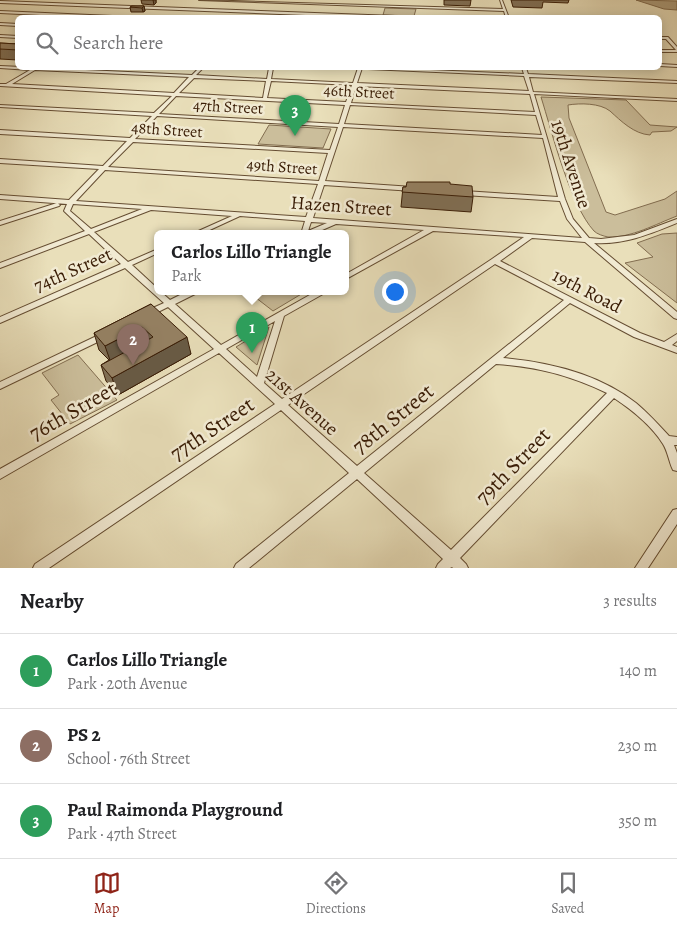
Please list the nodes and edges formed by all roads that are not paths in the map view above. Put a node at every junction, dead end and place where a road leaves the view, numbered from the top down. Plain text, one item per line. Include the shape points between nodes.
1 (27, 0) edge
2 (200, 0) edge
3 (312, 0) edge
4 (382, 0) edge
5 (501, 0) edge
6 (264, 1) edge
7 (0, 2) edge
8 (21, 3) junction
9 (139, 3) dead end
10 (306, 4) junction
11 (380, 6) junction
12 (133, 7) junction
13 (505, 10) junction
14 (254, 11) junction
15 (0, 12) edge
16 (298, 13) junction
17 (70, 15) edge
18 (119, 15) edge
19 (251, 15) edge
20 (338, 15) edge
21 (378, 15) edge
22 (507, 15) edge
23 (0, 24) edge
24 (15, 25) edge
25 (0, 36) edge
26 (15, 37) edge
27 (662, 38) edge
28 (677, 50) edge
29 (662, 51) edge
30 (662, 65) edge
31 (677, 66) edge
32 (0, 67) edge
33 (15, 67) edge
34 (32, 70) edge
35 (74, 70) edge
36 (198, 70) edge
37 (271, 70) edge
38 (359, 70) edge
39 (413, 70) edge
40 (525, 70) edge
41 (526, 75) junction
42 (192, 76) junction
43 (269, 80) junction
44 (677, 82) edge
45 (354, 84) junction
46 (0, 85) edge
47 (7, 86) junction
48 (0, 90) edge
49 (531, 93) junction
50 (174, 95) junction
51 (264, 99) junction
52 (677, 100) edge
53 (348, 104) junction
54 (0, 106) edge
55 (538, 114) junction
56 (155, 115) junction
57 (340, 126) junction
58 (0, 132) edge
59 (545, 137) junction
60 (131, 140) junction
61 (332, 152) junction
62 (0, 161) edge
63 (104, 168) junction
64 (321, 183) junction
65 (421, 190) edge
66 (460, 192) edge
67 (0, 197) edge
68 (562, 200) junction
69 (71, 202) junction
70 (150, 208) junction
71 (211, 213) junction
72 (240, 215) junction
73 (309, 220) junction
74 (677, 221) edge
75 (334, 222) junction
76 (0, 223) edge
77 (209, 228) junction
78 (431, 229) junction
79 (205, 230) edge
80 (305, 230) edge
81 (317, 230) edge
82 (90, 231) junction
83 (530, 236) junction
84 (588, 241) junction
85 (154, 253) edge
86 (496, 262) junction
87 (126, 264) junction
88 (0, 266) edge
89 (349, 275) edge
90 (154, 289) edge
91 (160, 295) edge
92 (186, 295) edge
93 (315, 295) edge
94 (569, 300) junction
95 (169, 303) junction
96 (281, 314) junction
97 (142, 316) edge
98 (677, 316) edge
99 (0, 320) edge
100 (116, 329) edge
101 (677, 336) edge
102 (665, 346) junction
103 (220, 349) junction
104 (677, 350) edge
105 (495, 361) junction
106 (259, 384) junction
107 (0, 386) edge
108 (613, 393) junction
109 (282, 405) junction
110 (666, 440) junction
111 (677, 441) edge
112 (677, 467) edge
113 (356, 473) junction
114 (0, 474) edge
115 (677, 514) edge
116 (451, 559) junction
117 (39, 568) edge
118 (240, 568) edge
119 (442, 568) edge
120 (462, 568) edge
121 (641, 568) edge

1 - 8 street
2 - 6 street
3 - 10 street
4 - 11 street
5 - 13 street
6 - 10 street
6 - 14 street
7 - 8 street
8 - 12 street
8 - 15 street
9 - 12 street
10 - 11 street
10 - 16 street
11 - 13 street
11 - 21 street
12 - 14 street
12 - 18 street
13 - 22 street
14 - 16 street
14 - 19 street
15 - 17 street
16 - 20 street
23 - 24 street
25 - 26 street
27 - 28 street
28 - 29 street
30 - 31 street
32 - 33 street
34 - 47 street
35 - 42 street
36 - 42 street
37 - 43 street
38 - 45 street
39 - 41 street
40 - 41 street, 19th Avenue
41 - 44 street
41 - 49 street, 19th Avenue
42 - 43 street
42 - 50 street
43 - 45 street
43 - 51 street
45 - 49 street
45 - 53 street
46 - 47 street, 46th Street
47 - 48 street
47 - 50 street, 46th Street
49 - 52 street
49 - 55 street, 19th Avenue
50 - 51 street, 46th Street
50 - 56 street
51 - 53 street, 46th Street
53 - 55 street, 46th Street
53 - 57 street
54 - 56 street, 47th Street
55 - 59 street, 19th Avenue
56 - 57 street, 47th Street
56 - 60 street
57 - 59 street, 47th Street
57 - 61 street
58 - 60 street, 48th Street
59 - 68 street, 19th Avenue
60 - 61 street, 48th Street
60 - 63 street
61 - 64 street
62 - 63 street, 49th Street
63 - 64 street, 49th Street
63 - 69 street
64 - 65 street, 49th Street
64 - 73 street
66 - 68 street
67 - 69 street, Hazen Street
68 - 84 street, 19th Avenue via 570,218
69 - 70 street, Hazen Street
69 - 76 street via 48,206
69 - 82 street, 21st Avenue via 68,211
70 - 71 street, Hazen Street
70 - 82 street
71 - 72 street, Hazen Street
71 - 77 street
72 - 73 street, Hazen Street
72 - 77 street
73 - 75 street, Hazen Street
73 - 80 street
74 - 84 street, Hazen Street via 627,239
75 - 78 street, Hazen Street
75 - 81 street
77 - 79 street
78 - 83 street, Hazen Street
78 - 89 street
82 - 87 street, 21st Avenue
82 - 88 street
83 - 84 street, Hazen Street
83 - 86 street, 77th Street
84 - 98 street, 19th Avenue
85 - 87 street, 74th Street
86 - 94 street, 19th Road
86 - 109 street, 77th Street
87 - 90 street, 21st Avenue
87 - 99 street, 74th Street
91 - 95 street, 21st Avenue
92 - 95 street
93 - 96 street, 76th Street
94 - 102 street, 19th Road
94 - 105 street, 78th Street
95 - 97 street
95 - 103 street, 21st Avenue
96 - 103 street, 76th Street
96 - 106 street
100 - 107 street
101 - 102 street
102 - 104 street, 19th Road
103 - 106 street, 21st Avenue
103 - 114 street, 76th Street
105 - 108 street via 585,378
105 - 113 street, 78th Street
106 - 109 street, 21st Avenue
108 - 110 street via 644,415
108 - 116 street, 79th Street
109 - 113 street, 21st Avenue
109 - 117 street, 77th Street
110 - 111 street
110 - 112 street
113 - 116 street, 21st Avenue
113 - 118 street, 78th Street
115 - 121 street
116 - 119 street, 79th Street
116 - 120 street, 21st Avenue

